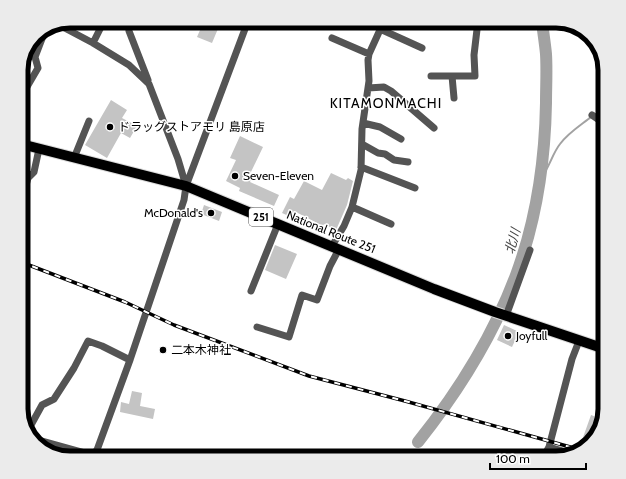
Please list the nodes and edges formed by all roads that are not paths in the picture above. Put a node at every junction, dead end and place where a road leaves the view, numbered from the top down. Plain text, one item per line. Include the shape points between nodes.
1 (100, 28) edge
2 (245, 28) edge
3 (477, 28) edge
4 (66, 29) edge
5 (380, 29) joint
6 (129, 31) dead end
7 (42, 38) edge
8 (332, 38) dead end
9 (93, 43) junction
10 (422, 48) dead end
11 (369, 54) junction
12 (431, 76) dead end
13 (452, 76) junction
14 (150, 84) junction
15 (28, 85) edge
16 (368, 88) junction
17 (454, 98) dead end
18 (593, 116) dead end
19 (598, 119) edge
20 (89, 120) dead end
21 (363, 123) junction
22 (434, 128) dead end
23 (401, 139) dead end
24 (362, 144) junction
25 (28, 146) edge
26 (39, 149) junction
27 (74, 158) junction
28 (408, 162) dead end
29 (362, 167) junction
30 (28, 178) edge
31 (186, 186) junction
32 (414, 188) dead end
33 (278, 224) junction
34 (335, 248) junction
35 (530, 250) dead end
36 (251, 290) dead end
37 (502, 314) junction
38 (257, 327) dead end
39 (579, 341) junction
40 (598, 347) edge
41 (130, 360) junction
42 (31, 425) edge
43 (44, 441) edge
44 (549, 447) junction
45 (78, 451) edge
46 (96, 451) edge
47 (547, 451) edge
48 (562, 451) edge

1 - 9 street
2 - 31 street
3 - 13 street via 475,76
4 - 9 street
5 - 10 street
5 - 11 street
6 - 14 street
7 - 15 street via 35,57 38,68
8 - 11 street
9 - 14 street via 129,65
11 - 16 street
12 - 13 street
13 - 17 street
14 - 31 street
16 - 21 street
16 - 22 street via 384,87 391,91
18 - 19 street
20 - 27 street
21 - 23 street via 380,127
21 - 24 street
24 - 28 street via 394,160
24 - 29 street
25 - 26 highway, National Route 251 / 251
26 - 27 highway, National Route 251 / 251
26 - 30 street via 34,172
27 - 31 highway, National Route 251 / 251
29 - 32 street
29 - 34 street via 352,207
31 - 33 highway, National Route 251 / 251
31 - 41 street via 184,200
33 - 34 highway, National Route 251 / 251
33 - 36 street
34 - 37 highway, National Route 251 / 251
34 - 38 street via 317,300 302,295 289,337
35 - 37 street via 518,287
37 - 39 highway, National Route 251 / 251
39 - 40 highway, National Route 251 / 251
39 - 44 street
41 - 42 street via 88,341 54,399 42,405
41 - 46 street
43 - 45 street
44 - 47 street
44 - 48 street

